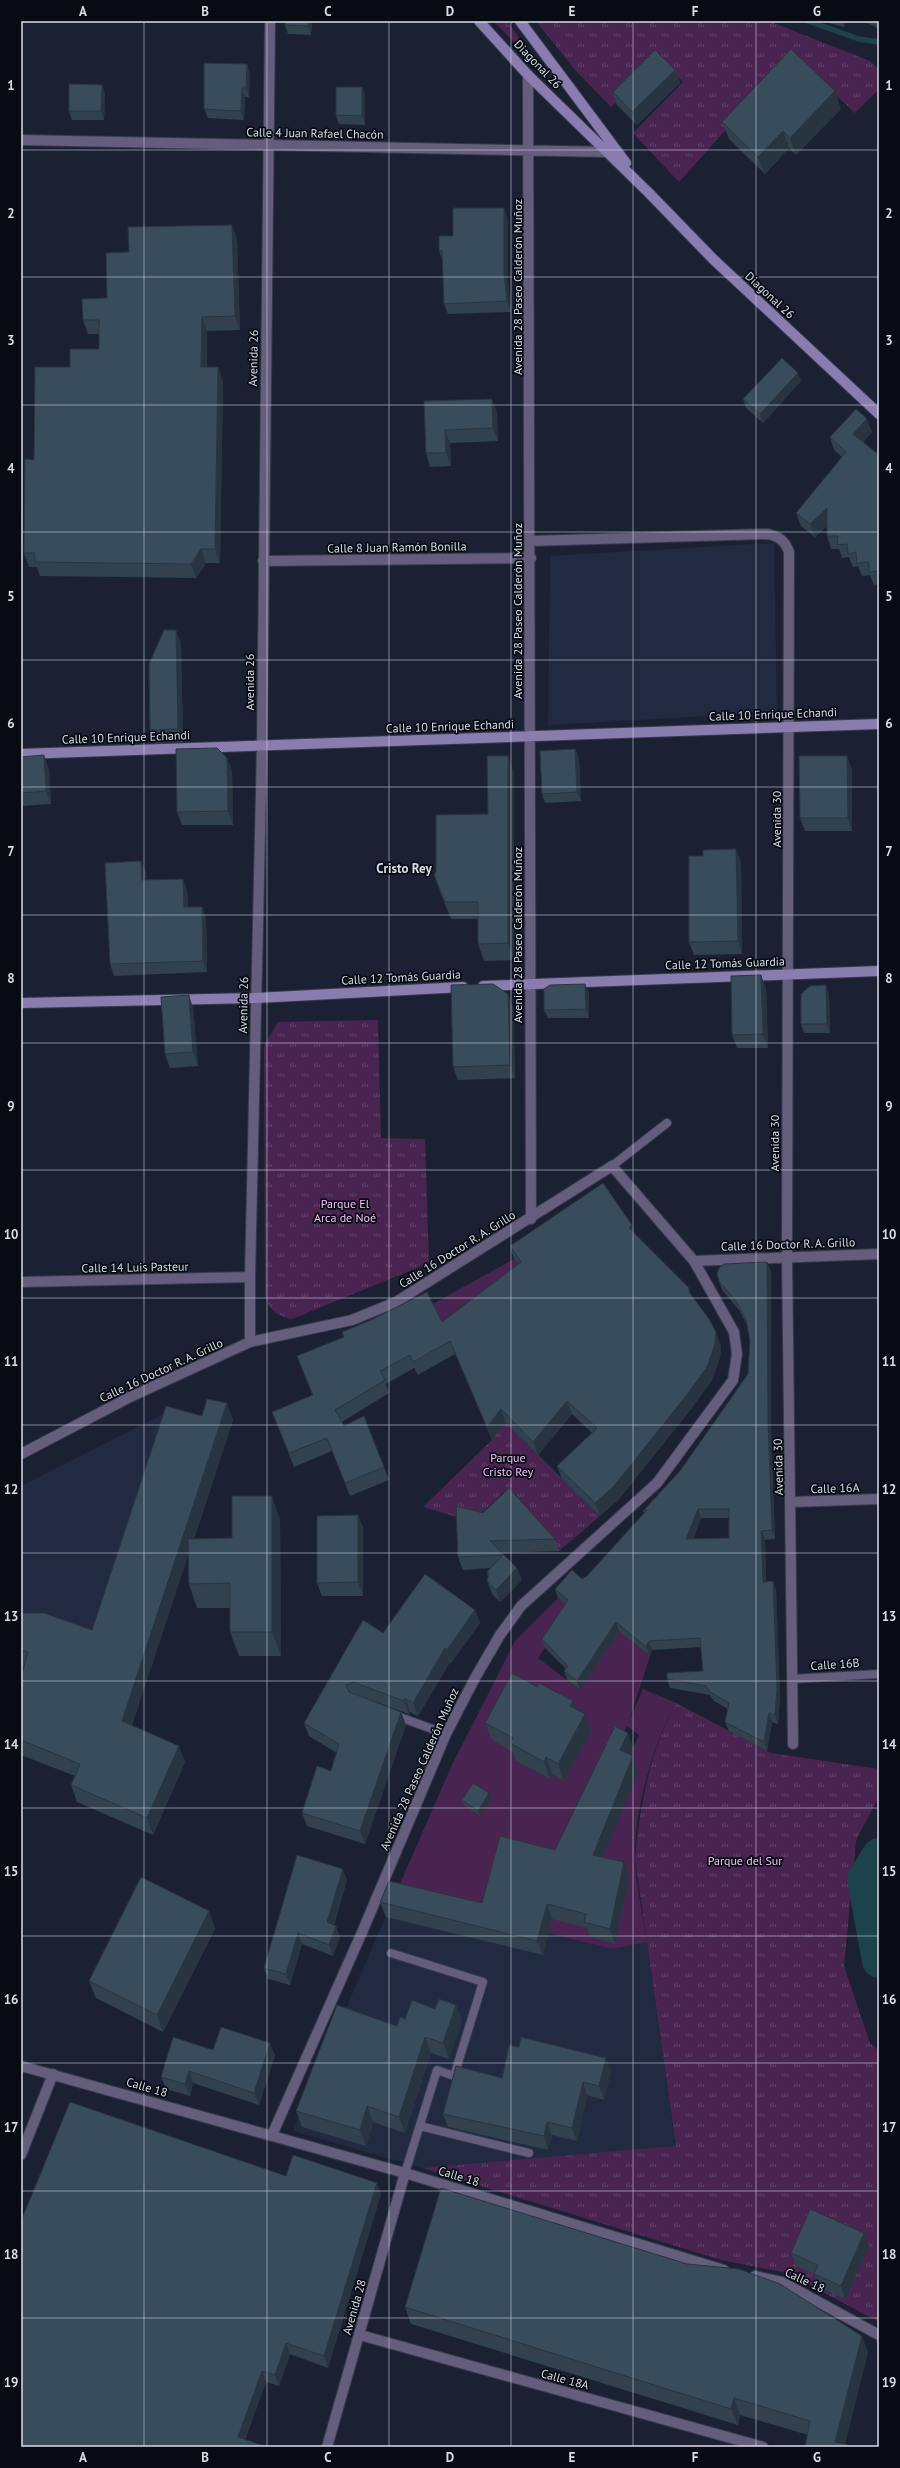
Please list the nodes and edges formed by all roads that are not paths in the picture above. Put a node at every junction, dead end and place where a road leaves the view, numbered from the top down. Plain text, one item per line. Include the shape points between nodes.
1 (270, 21) edge
2 (479, 21) edge
3 (520, 21) edge
4 (528, 75) junction
5 (21, 140) edge
6 (270, 145) junction
7 (530, 150) junction
8 (608, 152) junction
9 (648, 192) junction
10 (879, 414) edge
11 (530, 541) junction
12 (531, 558) junction
13 (263, 561) junction
14 (879, 724) edge
15 (789, 726) junction
16 (530, 736) junction
17 (262, 746) junction
18 (21, 754) edge
19 (879, 971) edge
20 (787, 974) junction
21 (530, 984) junction
22 (256, 998) junction
23 (21, 1002) edge
24 (667, 1123) dead end
25 (612, 1166) junction
26 (531, 1219) junction
27 (879, 1254) edge
28 (787, 1256) junction
29 (694, 1261) junction
30 (250, 1277) junction
31 (21, 1282) edge
32 (250, 1342) junction
33 (21, 1454) edge
34 (879, 1499) edge
35 (792, 1502) junction
36 (879, 1674) edge
37 (792, 1679) junction
38 (384, 1710) edge
39 (446, 1734) junction
40 (794, 1744) dead end
41 (391, 1953) dead end
42 (21, 2066) edge
43 (53, 2074) junction
44 (420, 2126) junction
45 (272, 2135) junction
46 (529, 2153) dead end
47 (21, 2155) edge
48 (405, 2173) junction
49 (360, 2335) junction
50 (879, 2335) edge
51 (327, 2447) edge
52 (763, 2447) edge

1 - 6 street, Avenida 26
2 - 4 street, Diagonal 26
3 - 9 street, Diagonal 26
4 - 7 street, Avenida 28 Paseo Calderón Muñoz
4 - 8 street, Diagonal 26
5 - 6 street, Calle 4 Juan Rafael Chacón
6 - 7 street, Calle 4 Juan Rafael Chacón
6 - 13 street, Avenida 26
7 - 8 street, Calle 4 Juan Rafael Chacón
7 - 11 street, Avenida 28 Paseo Calderón Muñoz
8 - 9 street, Diagonal 26
9 - 10 street, Diagonal 26 via 712,259
11 - 12 street, Avenida 28 Paseo Calderón Muñoz
11 - 15 street, Avenida 30 via 768,534 778,536 785,542 789,552
12 - 13 street, Calle 8 Juan Ramón Bonilla
12 - 16 street, Avenida 28 Paseo Calderón Muñoz
13 - 17 street, Avenida 26
14 - 15 street, Calle 10 Enrique Echandi
15 - 16 street, Calle 10 Enrique Echandi
15 - 20 street, Avenida 30
16 - 17 street, Calle 10 Enrique Echandi
16 - 21 street, Avenida 28 Paseo Calderón Muñoz
17 - 18 street, Calle 10 Enrique Echandi
17 - 22 street, Avenida 26
19 - 20 street, Calle 12 Tomás Guardia
20 - 21 street, Calle 12 Tomás Guardia
20 - 28 street, Avenida 30
21 - 22 street, Calle 12 Tomás Guardia
21 - 26 street, Avenida 28 Paseo Calderón Muñoz
22 - 23 street, Calle 12 Tomás Guardia
22 - 30 street, Avenida 26
24 - 25 lane
25 - 26 street, Calle 16 Doctor R. A. Grillo
25 - 29 street
26 - 32 street, Calle 16 Doctor R. A. Grillo via 396,1302 352,1320
27 - 28 street, Calle 16 Doctor R. A. Grillo
28 - 29 street, Calle 16 Doctor R. A. Grillo
28 - 35 street, Avenida 30
29 - 39 street, Avenida 28 Paseo Calderón Muñoz via 734,1332 737,1354 733,1380 657,1483 521,1606 500,1635
30 - 31 street, Calle 14 Luis Pasteur
30 - 32 street, Avenida 26
32 - 33 street, Calle 16 Doctor R. A. Grillo via 130,1397
34 - 35 street, Calle 16A
35 - 37 street, Avenida 30
36 - 37 lane, Calle 16B
37 - 40 street, Avenida 30
38 - 39 lane
39 - 45 street, Avenida 28 Paseo Calderón Muñoz
41 - 44 lane via 483,1982 454,2076 437,2070
42 - 43 street, Calle 18
43 - 45 street, Calle 18
43 - 47 street
44 - 46 lane
44 - 48 lane
45 - 48 street, Calle 18
48 - 49 street, Avenida 28
48 - 50 street, Calle 18 via 741,2274 782,2282
49 - 51 street, Avenida 28
49 - 52 street, Calle 18A

